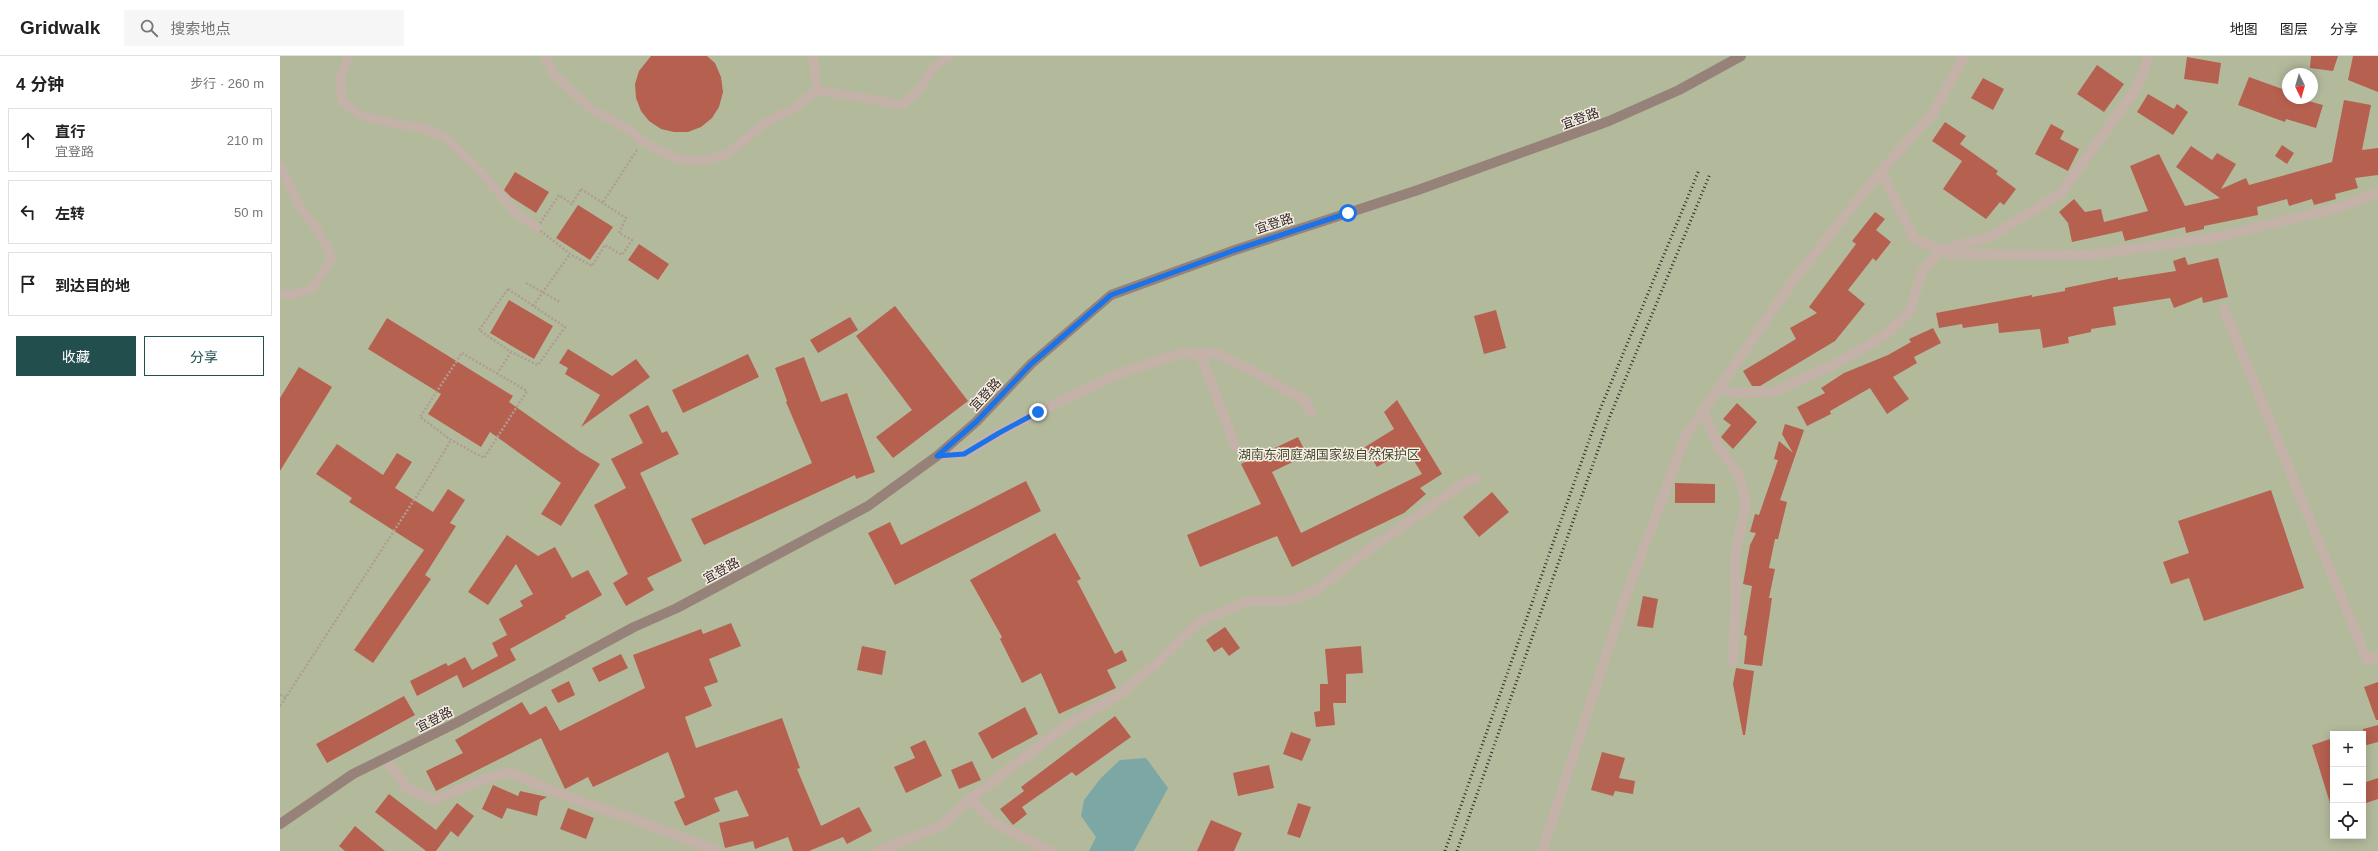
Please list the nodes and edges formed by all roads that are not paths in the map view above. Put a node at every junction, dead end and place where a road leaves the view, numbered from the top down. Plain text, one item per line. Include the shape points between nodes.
1 (349, 56) edge
2 (545, 56) edge
3 (814, 56) edge
4 (950, 56) edge
5 (1741, 56) edge
6 (1964, 56) edge
7 (2149, 56) edge
8 (817, 90) junction
9 (280, 166) edge
10 (1881, 171) junction
11 (2378, 193) edge
12 (537, 228) road end
13 (1941, 250) junction
14 (280, 294) edge
15 (2224, 309) dead end
16 (1200, 353) junction
17 (1720, 386) junction
18 (1311, 413) dead end
19 (1706, 417) dead end
20 (1235, 446) dead end
21 (937, 456) junction
22 (1476, 478) dead end
23 (2378, 657) edge
24 (1733, 661) dead end
25 (384, 758) junction
26 (970, 799) junction
27 (280, 824) edge
28 (718, 851) edge
29 (879, 851) edge
30 (1050, 851) edge
31 (1542, 851) edge

1 - 12 lane via 340,77 342,101 360,114 392,124 423,128 445,137 482,173 516,213
2 - 8 lane via 554,73 591,109 678,159 700,161 726,155 766,123 796,107
3 - 8 lane
4 - 8 lane via 934,67 919,90 902,105
5 - 21 street, 宜登路 via 1679,90 1608,121 1418,190 1235,250 1111,295 1031,364 976,422
6 - 10 street via 1932,113
7 - 13 street via 2138,86 2061,194 1992,236
9 - 14 lane via 301,209 316,227 332,257 312,289 290,295
10 - 13 street via 1914,239
10 - 17 street via 1793,281
11 - 13 street via 2337,208 2217,237 2091,254 1951,254
13 - 17 street via 1922,272 1910,311 1887,334 1839,362 1774,392 1732,393
15 - 23 street via 2367,660
16 - 18 street via 1214,353 1249,369 1306,401
16 - 20 street
16 - 21 street via 1179,354 1123,372 1064,399 964,454
17 - 31 street via 1686,435 1625,598
19 - 24 street via 1718,447 1739,475 1746,504 1735,554
21 - 25 street, 宜登路 via 868,506 677,608 634,627 456,723
22 - 26 street via 1464,483 1383,539 1315,591 1288,601 1248,601 1199,622 1154,666 1120,694 1064,728
25 - 27 street, 宜登路 via 353,774
25 - 28 street via 407,788 434,800 508,772 581,802
26 - 29 street via 942,824
26 - 30 street via 993,822

